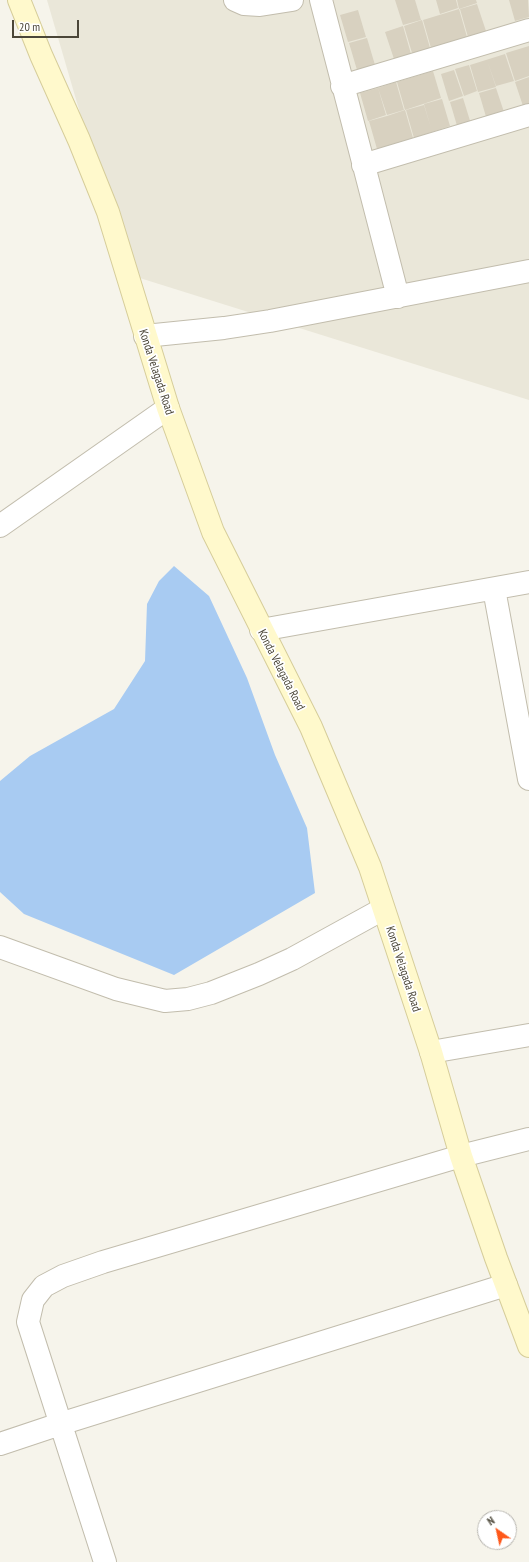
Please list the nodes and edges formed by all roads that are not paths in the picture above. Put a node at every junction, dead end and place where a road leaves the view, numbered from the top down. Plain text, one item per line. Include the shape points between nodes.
1 (19, 0) edge
2 (235, 0) edge
3 (292, 0) edge
4 (321, 0) edge
5 (529, 30) edge
6 (342, 86) junction
7 (529, 115) edge
8 (363, 165) junction
9 (529, 271) edge
10 (398, 297) junction
11 (145, 336) junction
12 (168, 408) junction
13 (0, 526) edge
14 (529, 582) edge
15 (494, 589) junction
16 (261, 630) junction
17 (524, 720) edge
18 (529, 779) edge
19 (383, 909) junction
20 (0, 947) edge
21 (529, 1035) edge
22 (431, 1052) junction
23 (529, 1139) edge
24 (461, 1156) junction
25 (506, 1285) junction
26 (529, 1346) edge
27 (60, 1424) junction
28 (0, 1444) edge
29 (105, 1562) edge

1 - 11 main road, Konda Velagada Road via 108,212
2 - 3 street via 244,4 260,5
4 - 6 street
5 - 6 street
6 - 8 street
7 - 8 street
8 - 10 street
9 - 10 street
10 - 11 street via 270,321
11 - 12 main road, Konda Velagada Road
12 - 13 street
12 - 16 main road, Konda Velagada Road via 213,532
14 - 15 street
15 - 16 street
15 - 17 street
16 - 19 main road, Konda Velagada Road via 311,727 370,867
17 - 18 street
19 - 20 street via 292,959 211,993 188,999 165,1001 116,989
19 - 22 main road, Konda Velagada Road
21 - 22 street
22 - 24 main road, Konda Velagada Road
23 - 24 street
24 - 25 main road, Konda Velagada Road
24 - 27 street via 103,1262 63,1276 44,1286 33,1300 28,1322
25 - 26 main road, Konda Velagada Road
25 - 27 street
27 - 28 street
27 - 29 street

